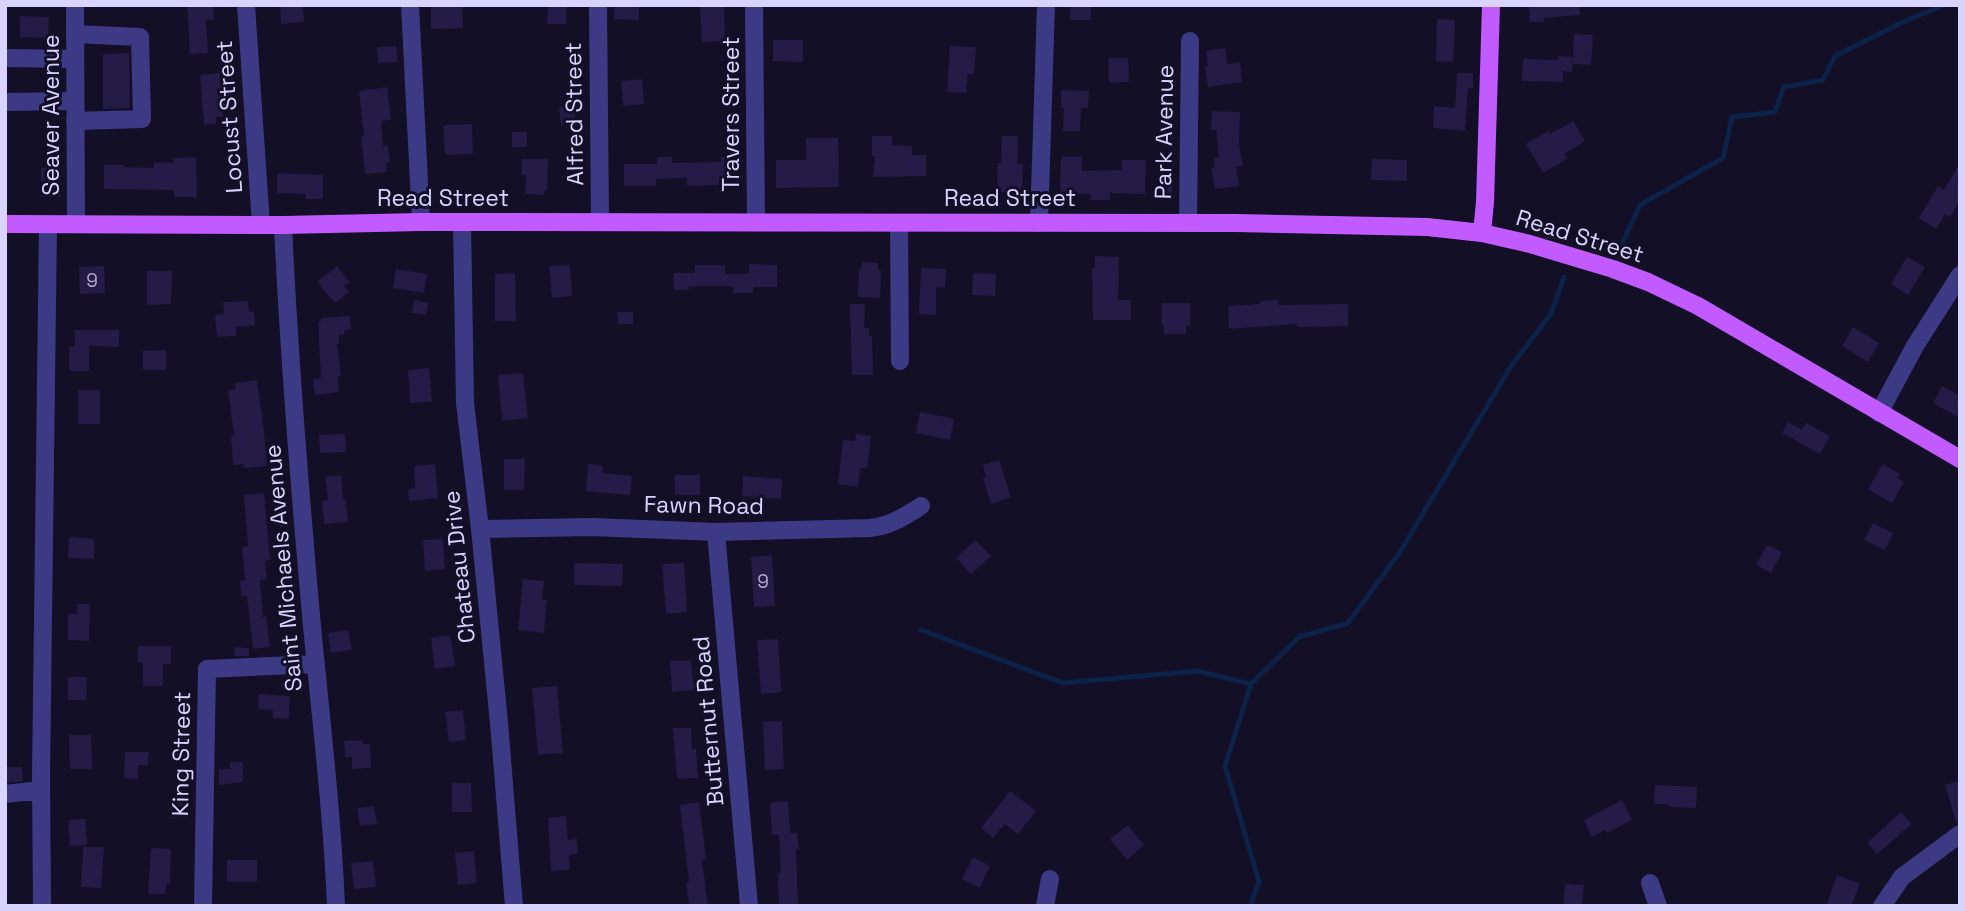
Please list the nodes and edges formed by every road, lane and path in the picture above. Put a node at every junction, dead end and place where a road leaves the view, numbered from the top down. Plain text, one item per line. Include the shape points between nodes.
1 (75, 5) edge
2 (246, 5) edge
3 (410, 5) edge
4 (598, 5) edge
5 (754, 5) edge
6 (1046, 5) edge
7 (1491, 5) edge
8 (75, 34) junction
9 (1190, 41) dead end
10 (5, 58) edge
11 (75, 59) junction
12 (75, 101) junction
13 (5, 102) edge
14 (75, 121) junction
15 (421, 222) junction
16 (462, 222) junction
17 (600, 222) junction
18 (756, 222) junction
19 (899, 223) junction
20 (1039, 223) junction
21 (1188, 223) junction
22 (5, 224) edge
23 (48, 224) junction
24 (76, 224) junction
25 (261, 225) junction
26 (284, 225) junction
27 (1482, 233) junction
28 (1960, 275) edge
29 (900, 361) dead end
30 (1879, 412) junction
31 (1960, 459) edge
32 (921, 506) dead end
33 (480, 529) junction
34 (716, 532) junction
35 (316, 664) junction
36 (41, 790) junction
37 (5, 794) edge
38 (1960, 834) edge
39 (1050, 879) dead end
40 (1650, 883) dead end
41 (42, 906) edge
42 (204, 906) edge
43 (335, 906) edge
44 (514, 906) edge
45 (749, 906) edge
46 (1045, 906) edge
47 (1658, 906) edge
48 (1882, 906) edge

1 - 8 street, Seaver Avenue
2 - 25 street, Locust Street
3 - 15 street
4 - 17 street, Alfred Street
5 - 18 street, Travers Street
6 - 20 street
7 - 27 main road
8 - 11 street, Seaver Avenue
8 - 14 street via 140,37 142,119
9 - 21 street, Park Avenue
10 - 11 street
11 - 12 street, Seaver Avenue
12 - 13 street
12 - 14 street, Seaver Avenue
14 - 24 street, Seaver Avenue
15 - 16 main road, Read Street
15 - 26 main road, Read Street
16 - 17 main road, Read Street
16 - 33 street, Chateau Drive via 466,403
17 - 18 main road, Read Street
18 - 19 main road, Read Street
19 - 20 main road, Read Street
19 - 29 street
20 - 21 main road, Read Street
21 - 27 main road, Read Street via 1427,227
22 - 23 main road, Read Street
23 - 24 main road, Read Street
23 - 36 street
24 - 25 main road, Read Street
25 - 26 main road, Read Street
26 - 35 street, Saint Michaels Avenue
27 - 30 main road, Read Street via 1648,282 1698,306
28 - 30 street
30 - 31 main road, Read Street
32 - 34 street, Fawn Road via 898,521 870,528
33 - 34 street, Fawn Road
33 - 44 street, Chateau Drive
34 - 45 street, Butternut Road
35 - 42 street, King Street via 207,669
35 - 43 street, Saint Michaels Avenue
36 - 37 street
36 - 41 street
38 - 48 street via 1902,877
39 - 46 street
40 - 47 street

